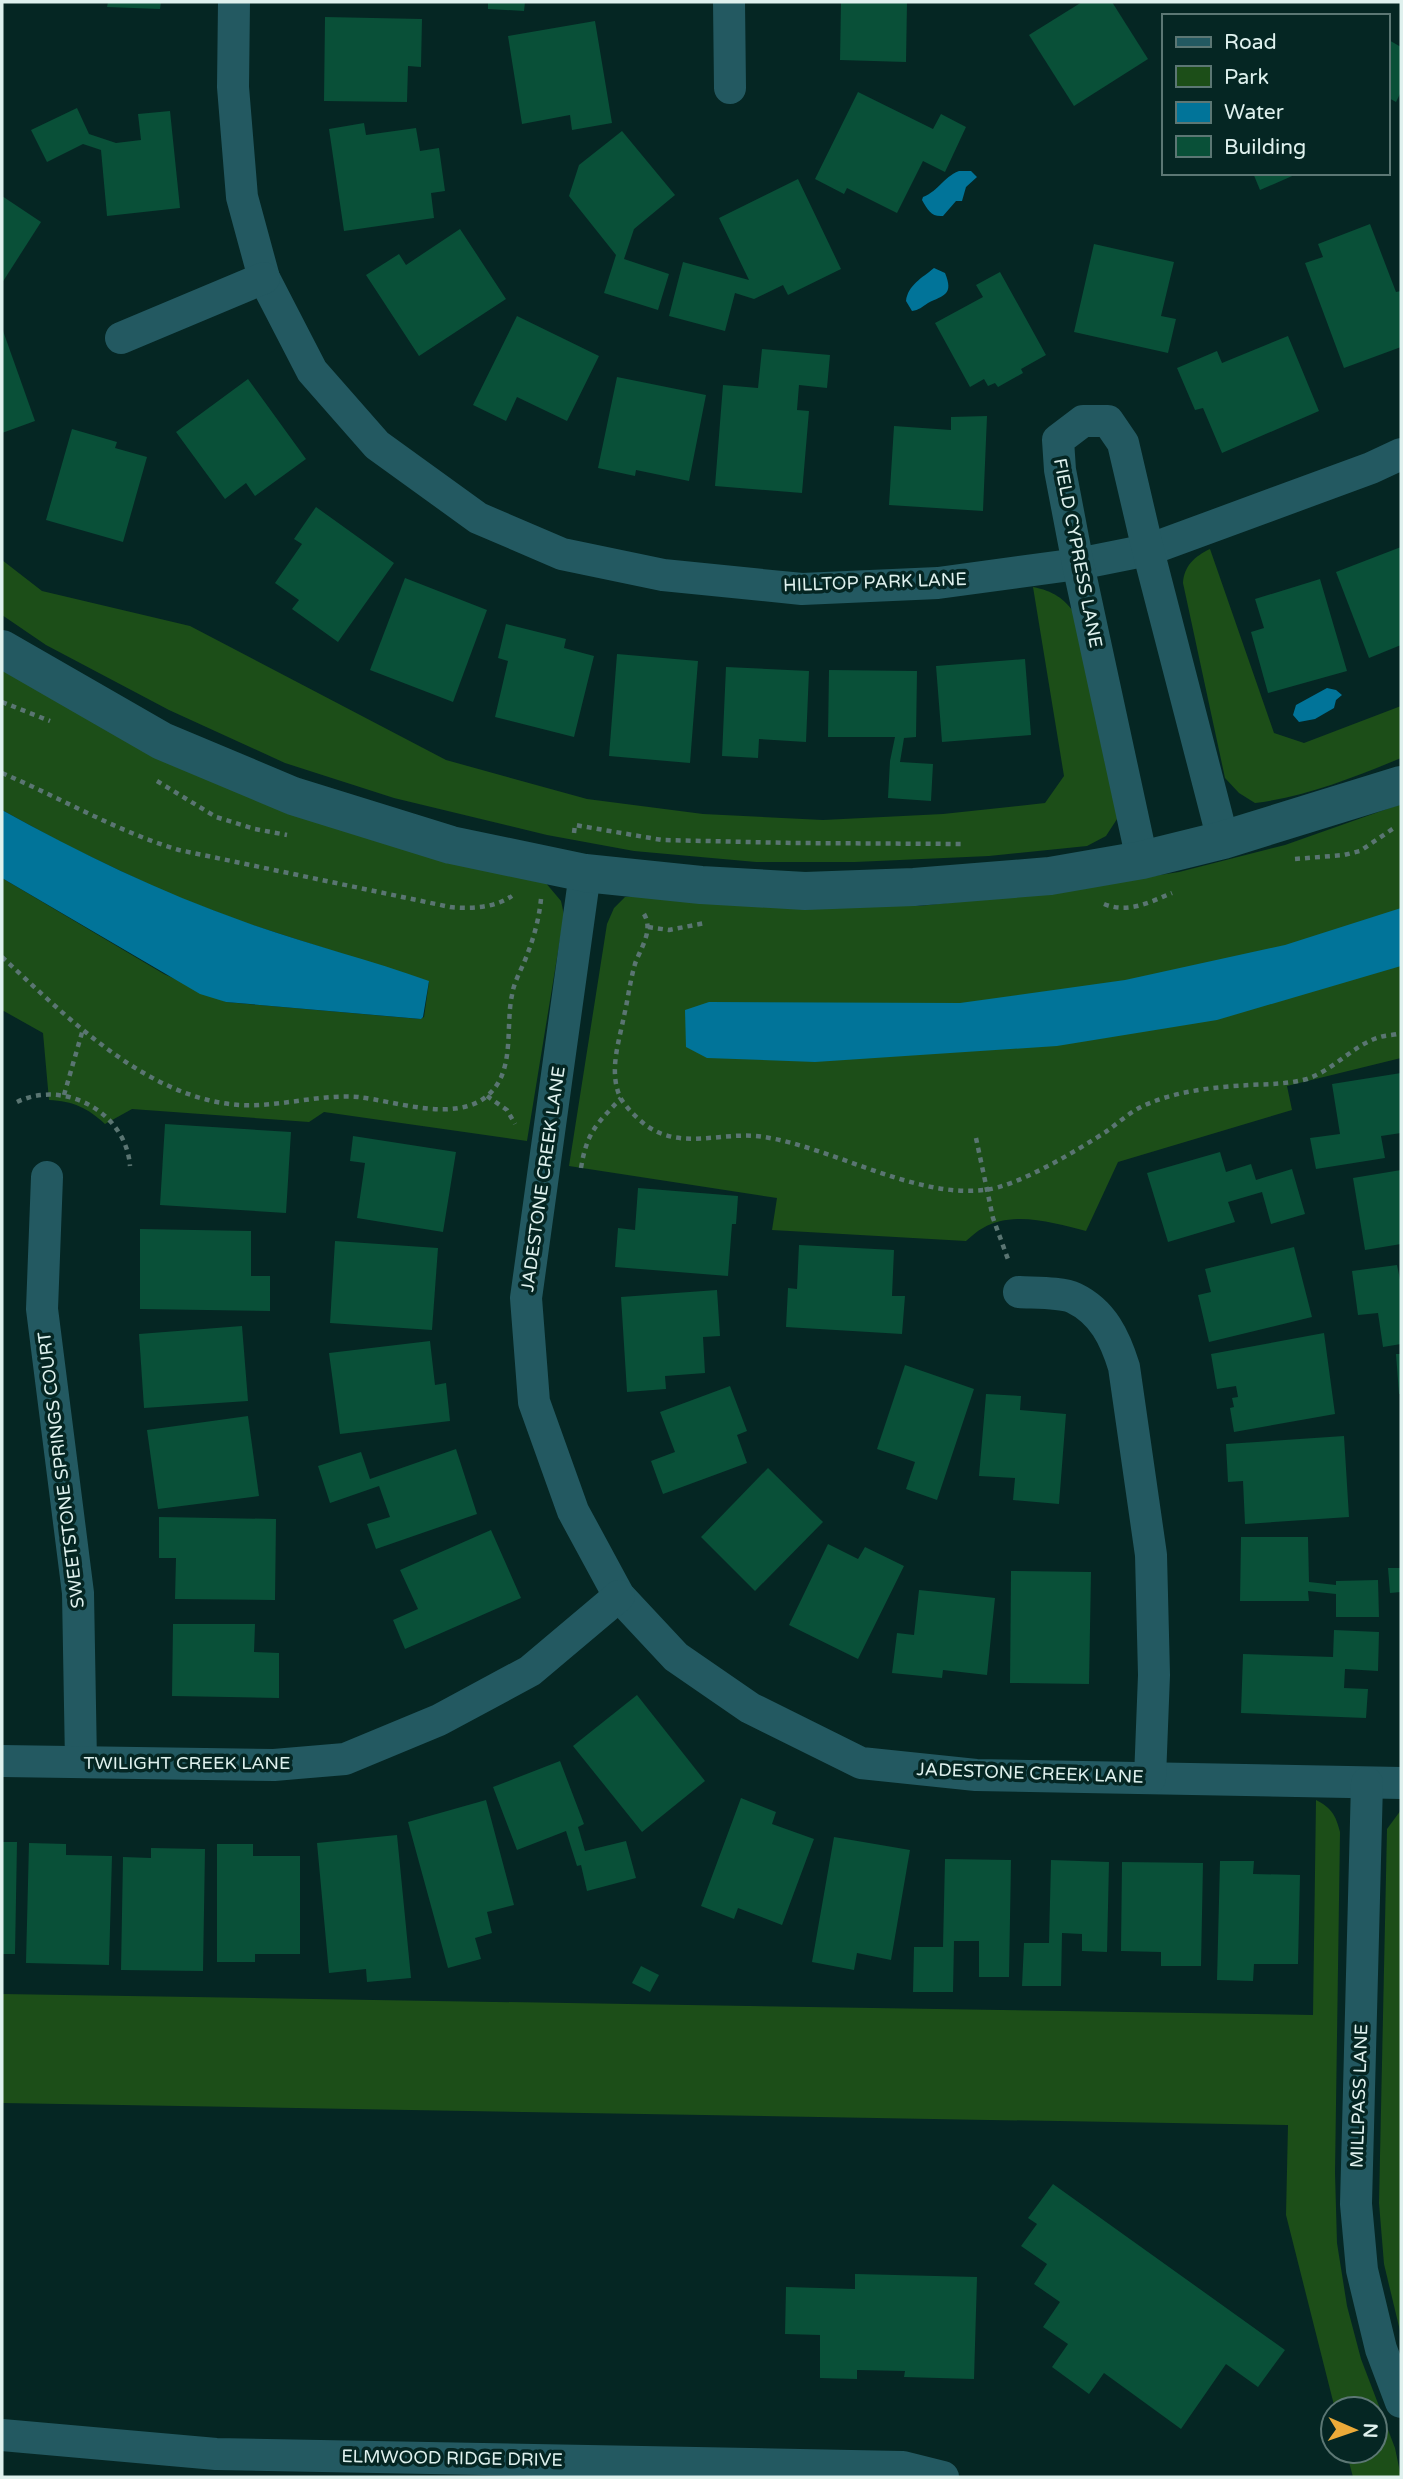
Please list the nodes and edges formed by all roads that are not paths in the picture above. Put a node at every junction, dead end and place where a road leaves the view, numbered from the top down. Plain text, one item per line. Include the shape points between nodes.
1 (234, 2) edge
2 (729, 2) edge
3 (730, 88) dead end
4 (264, 278) junction
5 (121, 338) dead end
6 (1401, 454) edge
7 (1148, 550) junction
8 (1078, 564) junction
9 (2, 649) edge
10 (1401, 785) edge
11 (1223, 840) junction
12 (579, 856) junction
13 (1142, 860) junction
14 (47, 1177) dead end
15 (1019, 1292) road end
16 (618, 1596) junction
17 (2, 1761) edge
18 (81, 1762) junction
19 (1150, 1778) junction
20 (1367, 1783) junction
21 (1401, 1783) edge
22 (1401, 2402) edge
23 (2, 2435) edge
24 (436, 2468) edge
25 (943, 2477) edge

1 - 4 street, HILLTOP PARK LANE via 233,87 242,197
2 - 3 street
4 - 5 street
4 - 8 street, HILLTOP PARK LANE via 312,371 377,445 478,518 562,554 663,575 802,589 938,583
6 - 7 street, HILLTOP PARK LANE
7 - 8 street, HILLTOP PARK LANE
7 - 8 street, FIELD CYPRESS LANE via 1124,443 1108,421 1083,421 1058,440
7 - 11 street, FIELD CYPRESS LANE
8 - 13 street, FIELD CYPRESS LANE
9 - 12 street via 162,741 293,796 451,845
10 - 11 street
11 - 13 street
12 - 13 street via 701,885 805,891 1050,876
12 - 16 street, JADESTONE CREEK LANE via 526,1298 534,1402 573,1511
14 - 18 street, SWEETSTONE SPRINGS COURT via 42,1308 78,1593
15 - 19 street via 1073,1296 1099,1316 1115,1338 1124,1367 1151,1555 1154,1675
16 - 18 street, TWILIGHT CREEK LANE via 530,1671 439,1720 345,1759 274,1765
16 - 19 street, JADESTONE CREEK LANE via 676,1657 750,1708 861,1763 976,1775
17 - 18 street, TWILIGHT CREEK LANE
19 - 20 street, JADESTONE CREEK LANE
20 - 21 street, JADESTONE CREEK LANE
20 - 22 street, MILLPASS LANE via 1356,2204 1362,2270 1381,2349
23 - 24 street, ELMWOOD RIDGE DRIVE
24 - 25 street, ELMWOOD RIDGE DRIVE via 903,2468

